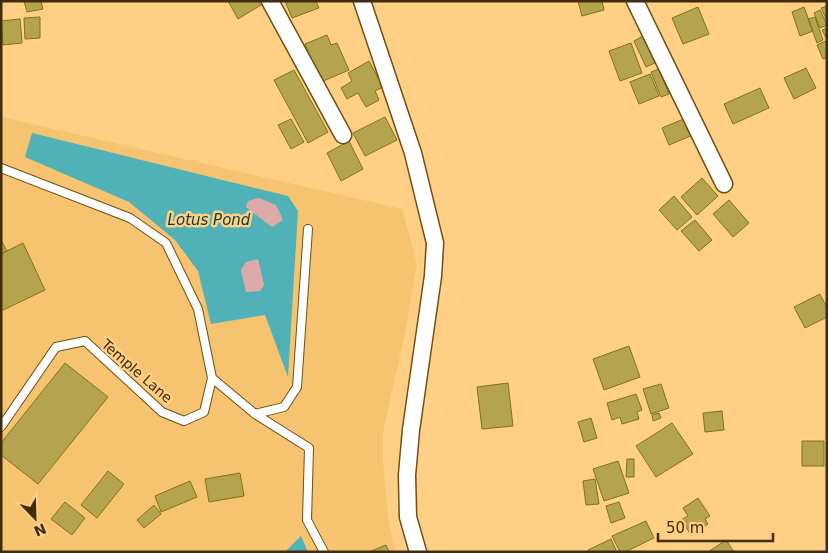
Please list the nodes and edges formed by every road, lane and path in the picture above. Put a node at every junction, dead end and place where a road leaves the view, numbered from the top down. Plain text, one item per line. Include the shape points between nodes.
1 (270, 1) edge
2 (362, 1) edge
3 (635, 1) edge
4 (343, 135) dead end
5 (1, 168) edge
6 (724, 184) dead end
7 (308, 229) dead end
8 (212, 378) junction
9 (255, 414) junction
10 (1, 428) edge
11 (324, 552) edge
12 (418, 552) edge

1 - 4 street
2 - 12 street via 413,152 435,243 406,475 408,517
3 - 6 street
5 - 8 lane via 130,218 166,243 198,309
7 - 9 lane via 297,388 284,407
8 - 9 lane
8 - 10 lane, Temple Lane via 204,412 184,421 162,412 84,341 56,347
9 - 11 lane via 309,448 307,520

